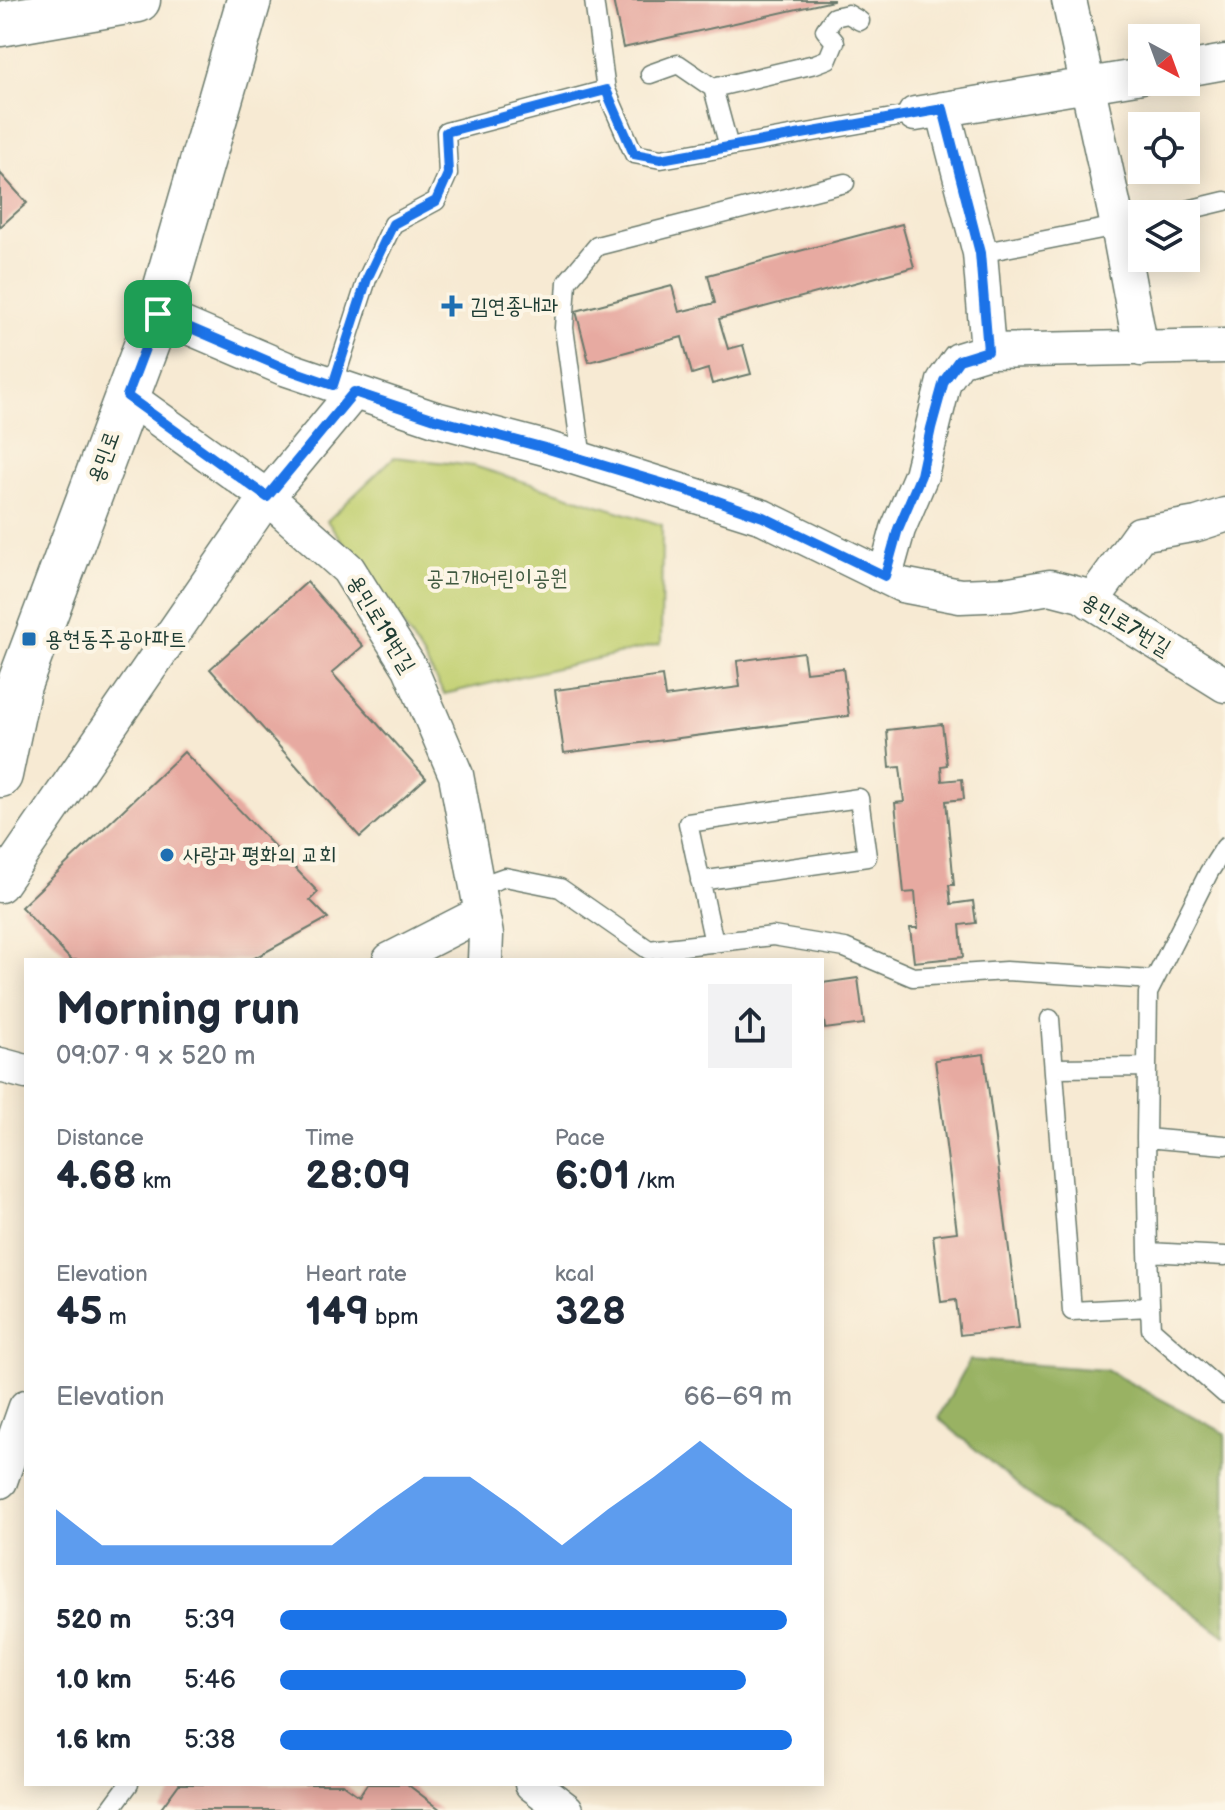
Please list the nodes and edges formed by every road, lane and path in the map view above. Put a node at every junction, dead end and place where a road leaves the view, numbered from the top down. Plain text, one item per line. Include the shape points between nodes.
1 (138, 0) edge
2 (249, 0) edge
3 (594, 0) edge
4 (1069, 0) edge
5 (860, 21) dead end
6 (0, 24) edge
7 (1225, 62) edge
8 (1200, 66) edge
9 (650, 74) dead end
10 (1128, 78) edge
11 (1086, 85) junction
12 (713, 88) junction
13 (606, 90) junction
14 (929, 112) junction
15 (729, 147) junction
16 (845, 183) dead end
17 (1225, 201) edge
18 (1200, 207) edge
19 (1128, 217) edge
20 (1128, 223) edge
21 (980, 253) junction
22 (1134, 272) edge
23 (158, 314) junction
24 (1225, 346) edge
25 (1141, 349) junction
26 (988, 351) junction
27 (343, 388) junction
28 (127, 396) junction
29 (582, 459) junction
30 (267, 497) junction
31 (1225, 515) edge
32 (885, 576) junction
33 (1091, 602) junction
34 (1225, 685) edge
35 (8, 698) edge
36 (0, 775) edge
37 (1225, 847) edge
38 (700, 881) junction
39 (0, 885) edge
40 (480, 900) junction
41 (714, 943) junction
42 (667, 954) edge
43 (393, 958) edge
44 (485, 958) edge
45 (1154, 980) junction
46 (1050, 1019) dead end
47 (0, 1065) edge
48 (1147, 1067) junction
49 (1055, 1068) junction
50 (24, 1071) edge
51 (1146, 1138) junction
52 (1225, 1145) edge
53 (1148, 1252) junction
54 (1225, 1256) edge
55 (1150, 1307) junction
56 (1225, 1394) edge
57 (24, 1413) edge
58 (0, 1481) edge
59 (128, 1786) edge
60 (535, 1786) edge
61 (110, 1810) edge
62 (566, 1810) edge

1 - 6 street
2 - 23 street, 용민로
3 - 13 lane
4 - 11 street
5 - 12 lane via 848,14 834,17 825,30 835,42 828,59
7 - 8 street
9 - 12 lane via 678,64
10 - 11 street
11 - 14 street
11 - 19 street
12 - 15 lane
13 - 15 lane via 634,154 661,159
13 - 27 lane via 446,132 448,174 436,201 393,224 367,279
14 - 15 lane
14 - 21 street
16 - 29 lane via 597,246 567,282 564,328
17 - 18 lane
20 - 21 lane
21 - 26 street
22 - 25 street
23 - 27 street, 용민로7번길
23 - 28 street, 용민로
24 - 25 street
25 - 26 street
26 - 32 street via 959,360 944,381 921,475
27 - 29 street, 용민로7번길
27 - 30 street
28 - 30 street, 용민로19번길
28 - 35 street, 용민로 via 19,685
29 - 32 street, 용민로7번길 via 763,517
30 - 39 street
30 - 40 street, 용민로19번길 via 348,569 410,668 456,775
31 - 33 street via 1140,534
32 - 33 street, 용민로7번길 via 902,585 960,596 1050,587
33 - 34 street, 용민로7번길
35 - 36 street, 용민로
37 - 45 lane
38 - 38 lane via 688,823 859,798 867,857
38 - 41 lane
40 - 42 lane via 505,877 560,888 649,950
40 - 43 street
40 - 44 street, 용민로19번길
41 - 42 lane
41 - 45 lane via 773,936 845,948 913,977 1006,971
45 - 48 lane via 1148,993
46 - 49 lane
47 - 50 street
48 - 49 lane
48 - 51 lane
49 - 55 lane via 1072,1311
51 - 52 lane
51 - 53 lane
53 - 54 lane
53 - 55 lane
55 - 56 lane via 1151,1329
57 - 58 street
59 - 61 lane
60 - 62 street

